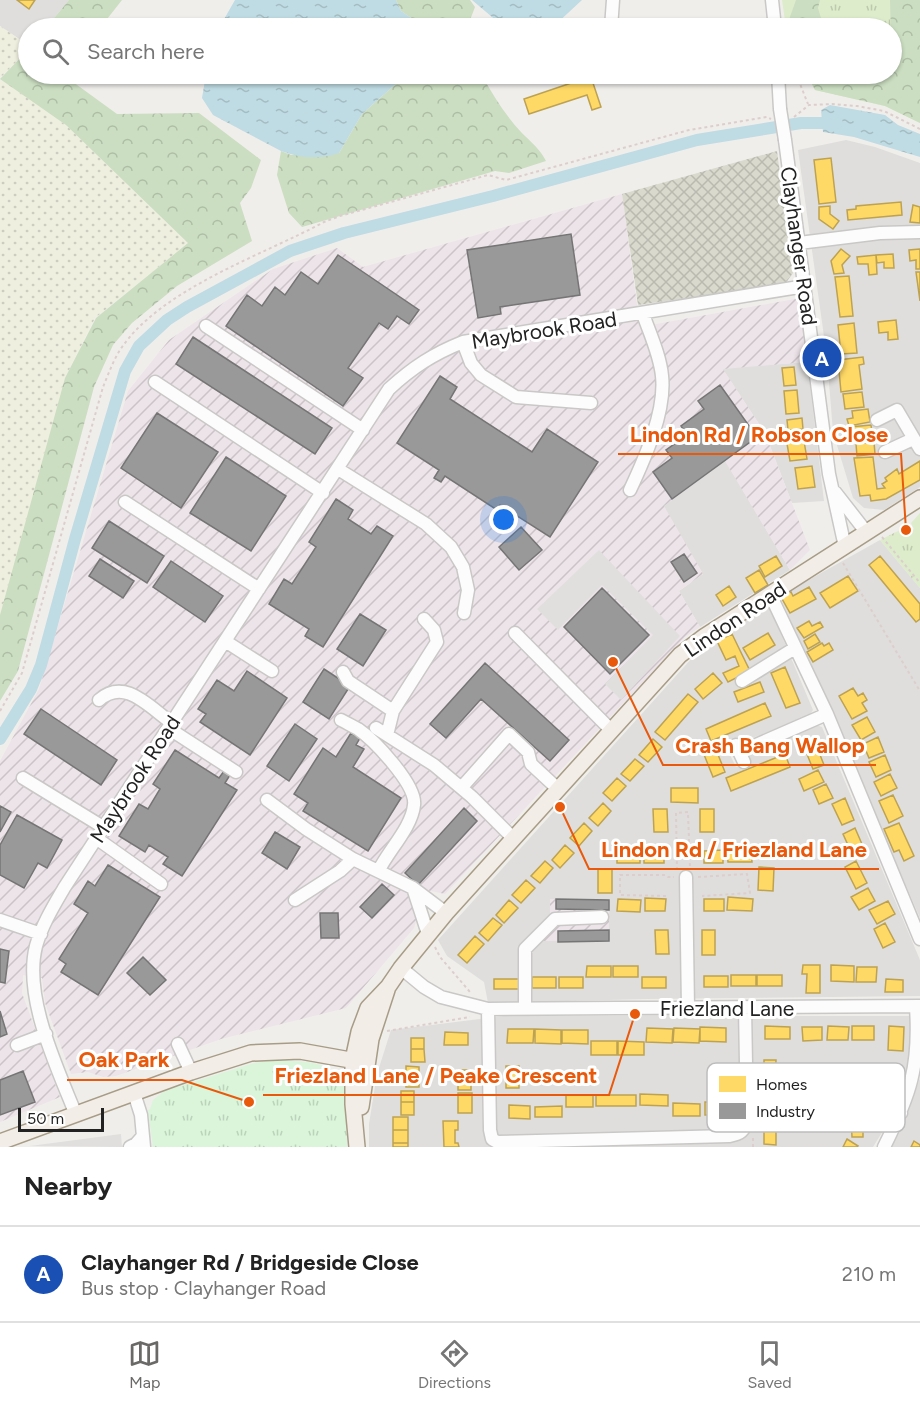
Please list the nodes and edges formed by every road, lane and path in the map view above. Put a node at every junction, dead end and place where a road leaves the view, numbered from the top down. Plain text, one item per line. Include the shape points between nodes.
1 (613, 0) edge
2 (772, 0) edge
3 (612, 18) edge
4 (774, 18) edge
5 (778, 84) edge
6 (800, 84) edge
7 (809, 105) junction
8 (778, 115) junction
9 (791, 119) dead end
10 (920, 129) edge
11 (920, 232) edge
12 (799, 243) junction
13 (806, 286) junction
14 (643, 314) junction
15 (206, 326) dead end
16 (463, 342) junction
17 (155, 382) dead end
18 (591, 403) dead end
19 (878, 420) dead end
20 (363, 430) junction
21 (916, 444) edge
22 (885, 452) dead end
23 (338, 469) junction
24 (832, 489) junction
25 (630, 490) dead end
26 (322, 493) junction
27 (920, 498) edge
28 (125, 502) dead end
29 (870, 531) junction
30 (841, 550) junction
31 (920, 583) edge
32 (259, 589) junction
33 (770, 594) junction
34 (464, 613) dead end
35 (424, 619) dead end
36 (515, 633) dead end
37 (225, 641) junction
38 (795, 648) junction
39 (272, 671) dead end
40 (342, 672) dead end
41 (742, 681) dead end
42 (920, 691) edge
43 (99, 700) dead end
44 (0, 711) edge
45 (393, 711) junction
46 (827, 714) junction
47 (341, 720) dead end
48 (170, 725) junction
49 (611, 730) junction
50 (740, 753) dead end
51 (236, 772) dead end
52 (23, 778) dead end
53 (462, 788) junction
54 (558, 789) junction
55 (267, 800) dead end
56 (103, 827) junction
57 (96, 838) junction
58 (513, 838) junction
59 (353, 859) junction
60 (379, 870) junction
61 (684, 877) junction
62 (161, 884) dead end
63 (413, 888) junction
64 (294, 900) dead end
65 (446, 913) junction
66 (602, 917) dead end
67 (0, 920) edge
68 (41, 934) junction
69 (428, 934) junction
70 (920, 939) edge
71 (401, 968) junction
72 (471, 1006) junction
73 (918, 1006) edge
74 (486, 1008) junction
75 (525, 1008) junction
76 (688, 1008) junction
77 (745, 1008) junction
78 (383, 1032) dead end
79 (46, 1034) junction
80 (178, 1044) dead end
81 (17, 1045) dead end
82 (360, 1062) junction
83 (746, 1063) edge
84 (191, 1072) junction
85 (134, 1093) junction
86 (905, 1106) edge
87 (76, 1115) junction
88 (741, 1132) edge
89 (892, 1132) edge
90 (0, 1142) edge
91 (144, 1142) edge
92 (487, 1143) edge
93 (615, 1143) edge
94 (130, 1147) edge
95 (357, 1147) edge
96 (884, 1147) edge

1 - 3 street
2 - 4 street
5 - 8 street, Clayhanger Road
6 - 7 path
7 - 9 path
7 - 10 path via 884,111
8 - 12 street, Clayhanger Road, bridge
8 - 44 path via 688,130 506,180 488,175 340,216 197,285 164,307 140,326 120,350 103,387 22,673
11 - 12 street
12 - 13 street, Clayhanger Road
13 - 14 street, Maybrook Road
13 - 24 street, Clayhanger Road
14 - 16 street, Maybrook Road
14 - 25 street via 659,358 663,390 648,453
15 - 20 street
16 - 18 street via 471,363 481,375 516,397
16 - 20 street, Maybrook Road via 412,368 389,389
17 - 26 street
19 - 21 street via 897,410
20 - 23 street, Maybrook Road
21 - 22 street
23 - 26 street, Maybrook Road
23 - 34 street via 426,524 451,547 463,567 468,590
24 - 29 street
24 - 30 street, Clayhanger Road
26 - 32 street, Maybrook Road
27 - 29 main road, Lindon Road
28 - 32 street
29 - 30 main road, Lindon Road
29 - 31 path
30 - 33 main road, Lindon Road
30 - 42 path
32 - 37 street, Maybrook Road
33 - 38 street
33 - 49 main road, Lindon Road via 680,654
35 - 45 street via 434,630 437,642
36 - 49 street
37 - 39 street
37 - 48 street, Maybrook Road
38 - 41 street
38 - 46 street
40 - 45 street via 348,681
43 - 48 street via 106,693 129,692
45 - 53 street via 381,731 435,765
46 - 50 street
46 - 70 street
47 - 60 street via 359,730 396,766 415,804
48 - 51 street
48 - 56 street, Maybrook Road
49 - 54 main road, Lindon Road
52 - 56 street
53 - 54 street via 509,734 528,752 531,764
53 - 58 street
54 - 58 main road, Lindon Road
55 - 59 street
56 - 57 street, Maybrook Road
57 - 62 street
57 - 68 street, Maybrook Road
58 - 65 main road, Lindon Road
59 - 60 street
59 - 64 street
60 - 63 street
61 - 61 path via 688,812 676,813
61 - 76 street
63 - 65 street
63 - 69 street
65 - 69 main road, Lindon Road
66 - 75 street via 555,919 525,949
67 - 68 street
68 - 79 street, Maybrook Road via 33,974
69 - 71 main road, Lindon Road
69 - 74 path via 440,957
71 - 72 street, Friezland Lane via 441,997
71 - 82 main road, Lindon Road via 368,1008 358,1032
72 - 74 street, Friezland Lane
72 - 78 path via 471,1017
73 - 77 street, Friezland Lane
73 - 86 street via 919,1060
74 - 75 street, Friezland Lane
74 - 92 street
75 - 76 street, Friezland Lane
76 - 77 street, Friezland Lane
77 - 83 street
79 - 81 street
79 - 87 street, Maybrook Road
80 - 84 street
82 - 84 main road via 300,1051 266,1051
82 - 95 main road, Lindon Road via 352,1104
84 - 85 main road
85 - 87 main road
85 - 91 street
87 - 90 main road
88 - 93 street
89 - 96 street
91 - 94 street
92 - 93 street

